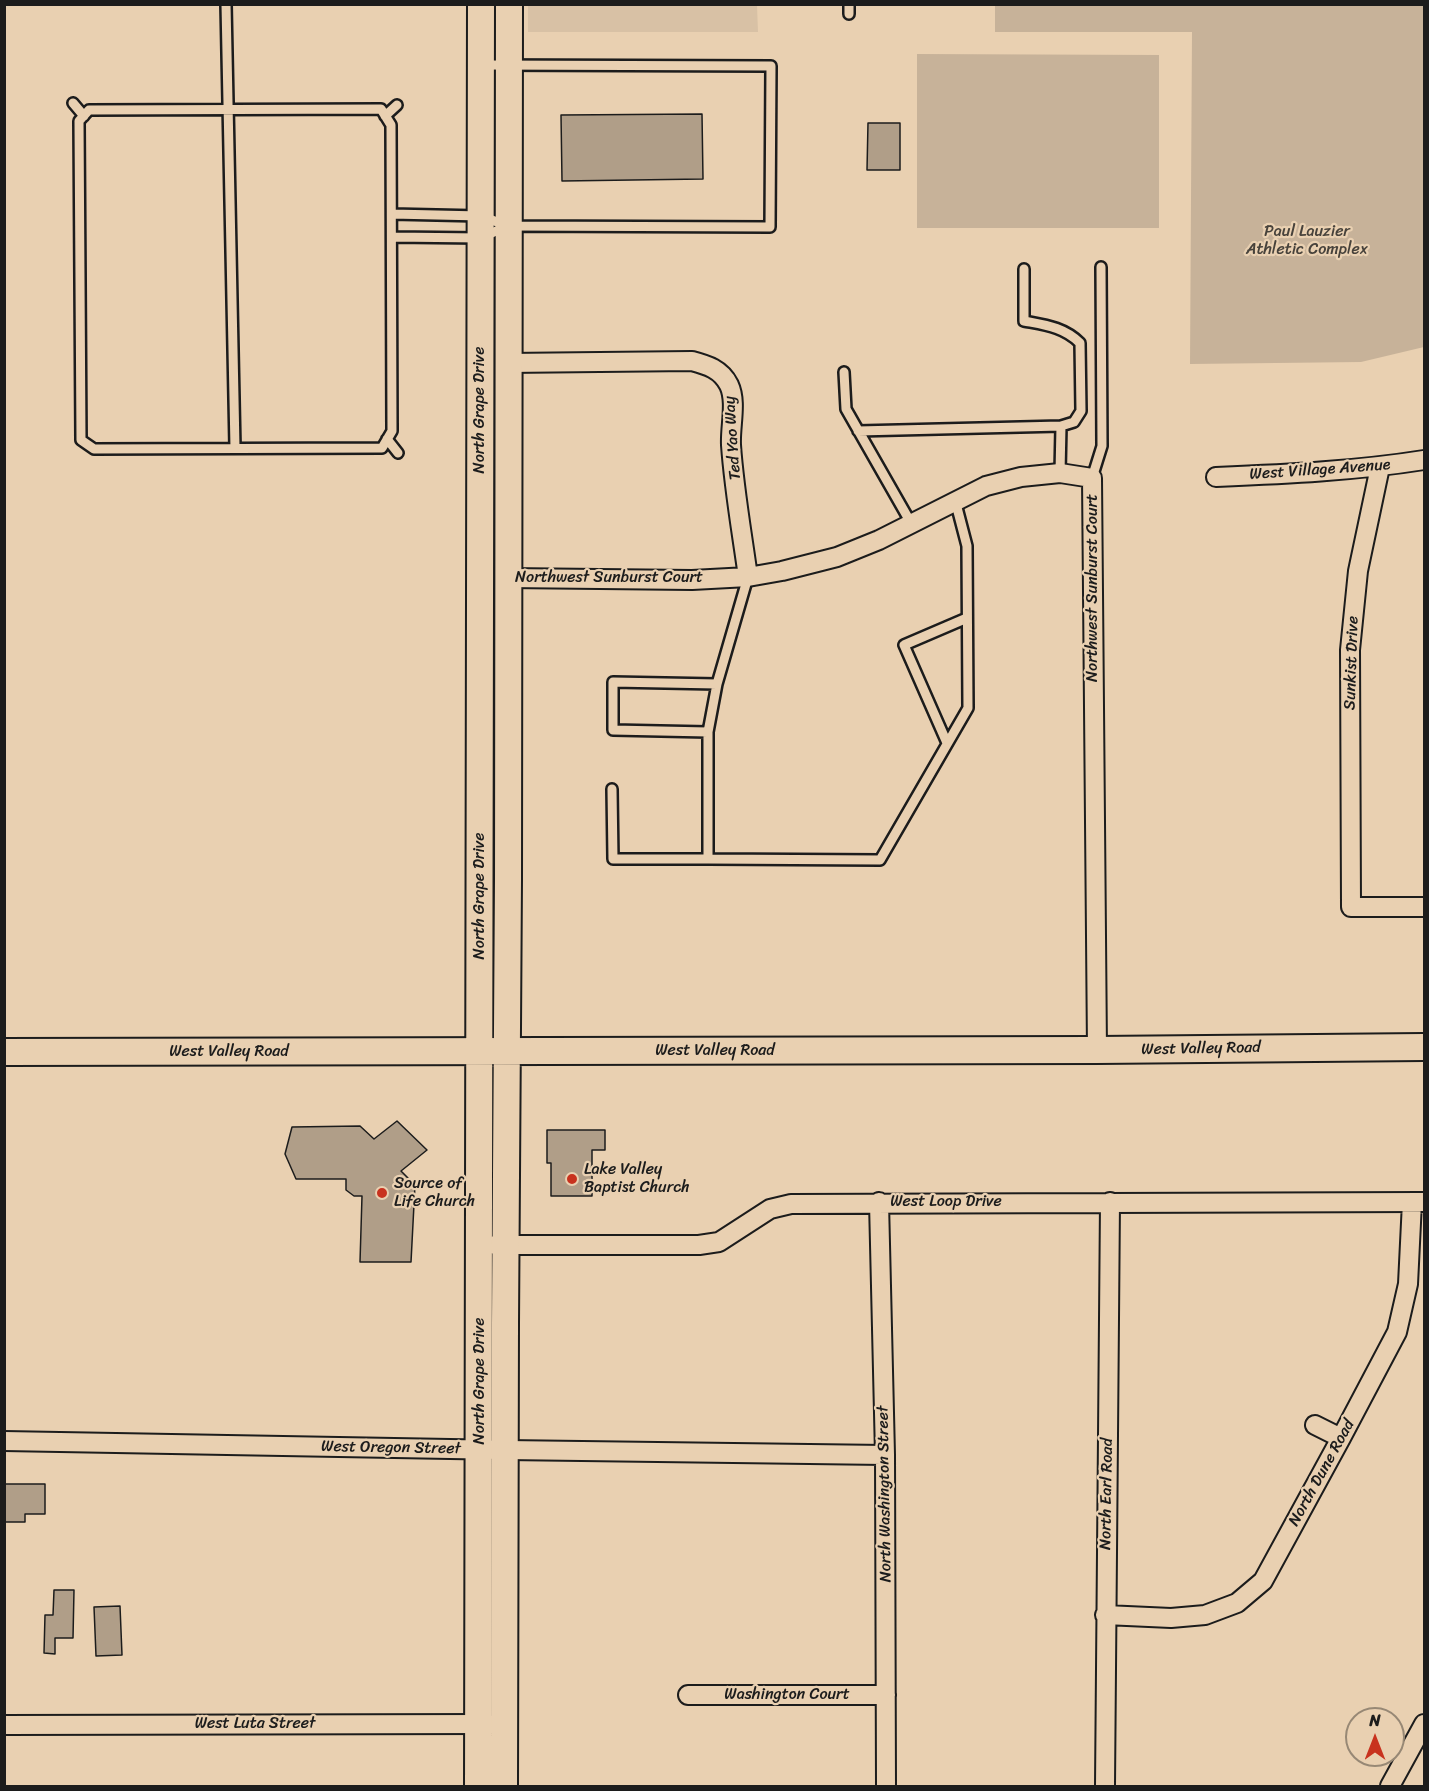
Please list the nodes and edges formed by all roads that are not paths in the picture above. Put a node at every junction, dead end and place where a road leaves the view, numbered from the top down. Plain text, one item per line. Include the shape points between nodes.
1 (226, 4) edge
2 (481, 4) edge
3 (508, 4) edge
4 (481, 65) junction
5 (508, 65) junction
6 (73, 102) dead end
7 (397, 105) dead end
8 (228, 109) junction
9 (84, 116) junction
10 (386, 116) junction
11 (392, 214) junction
12 (508, 226) junction
13 (481, 227) junction
14 (392, 237) junction
15 (1101, 267) dead end
16 (1024, 269) dead end
17 (507, 363) junction
18 (844, 372) dead end
19 (1061, 426) junction
20 (858, 431) junction
21 (387, 439) junction
22 (235, 448) junction
23 (398, 453) dead end
24 (1425, 460) edge
25 (1380, 467) junction
26 (1060, 474) junction
27 (1216, 477) dead end
28 (1092, 478) junction
29 (956, 500) junction
30 (911, 523) junction
31 (507, 578) junction
32 (748, 578) junction
33 (967, 618) junction
34 (717, 684) junction
35 (708, 732) junction
36 (947, 743) junction
37 (612, 789) dead end
38 (708, 859) junction
39 (1425, 907) edge
40 (1425, 1047) edge
41 (1097, 1050) junction
42 (4, 1052) edge
43 (480, 1052) junction
44 (508, 1052) junction
45 (879, 1202) junction
46 (1110, 1202) junction
47 (1418, 1202) edge
48 (479, 1244) junction
49 (505, 1245) junction
50 (1315, 1425) dead end
51 (1341, 1438) junction
52 (4, 1441) edge
53 (480, 1449) junction
54 (506, 1450) junction
55 (885, 1455) junction
56 (1105, 1615) junction
57 (688, 1695) dead end
58 (886, 1695) junction
59 (478, 1724) junction
60 (1425, 1724) edge
61 (4, 1725) edge
62 (505, 1725) junction
63 (478, 1786) edge
64 (504, 1786) edge
65 (886, 1786) edge
66 (1105, 1786) edge
67 (1390, 1786) edge

1 - 8 lane
2 - 4 main road, North Grape Drive
3 - 5 main road, North Grape Drive
4 - 5 lane
4 - 13 main road, North Grape Drive
5 - 12 main road, North Grape Drive
5 - 12 lane via 771,66 770,227
6 - 9 lane
7 - 10 lane
8 - 9 lane via 89,110
8 - 10 lane via 381,109
8 - 22 lane
9 - 22 lane via 79,121 81,440 94,449
10 - 11 lane via 391,125
11 - 13 lane
11 - 14 lane
12 - 13 lane
12 - 13 lane
12 - 17 main road, North Grape Drive
13 - 14 lane
13 - 43 main road, North Grape Drive
14 - 21 lane via 392,431
15 - 28 lane via 1102,446
16 - 19 lane via 1024,321 1058,328 1080,343 1081,411 1074,422
17 - 31 main road, North Grape Drive
17 - 32 street, Ted Yao Way via 692,361 719,366 732,400 731,444
18 - 20 lane via 846,409
19 - 20 lane
19 - 26 lane
20 - 30 lane
21 - 22 lane via 382,448
21 - 23 lane
24 - 25 street, West Village Avenue
25 - 27 street, West Village Avenue
25 - 39 street, Sunkist Drive via 1358,571 1350,650 1347,911
26 - 28 street, Northwest Sunburst Court
26 - 29 street, Northwest Sunburst Court via 1021,477 986,486
28 - 41 street, Northwest Sunburst Court
29 - 30 street, Northwest Sunburst Court
29 - 33 lane via 967,546
30 - 32 street, Northwest Sunburst Court via 837,556
31 - 32 street, Northwest Sunburst Court
31 - 44 main road, North Grape Drive
32 - 34 lane
33 - 36 lane via 968,708
33 - 36 lane via 903,645
34 - 35 lane
34 - 35 lane via 613,682 613,730
35 - 38 lane
36 - 38 lane via 880,860
37 - 38 lane via 613,859
40 - 41 main road, West Valley Road
41 - 44 main road, West Valley Road
42 - 43 main road, West Valley Road
43 - 44 main road, West Valley Road
43 - 48 main road, North Grape Drive
44 - 49 main road, North Grape Drive
45 - 46 street, West Loop Drive
45 - 49 street, West Loop Drive via 790,1204 770,1209 719,1242 699,1245
45 - 55 street, North Washington Street
46 - 47 street, West Loop Drive
46 - 56 street, North Earl Road
47 - 51 street, North Dune Road via 1408,1284 1397,1332
48 - 49 street, West Loop Drive
48 - 53 main road, North Grape Drive
49 - 54 main road, North Grape Drive
50 - 51 street
51 - 56 street, North Dune Road via 1263,1581 1237,1603 1205,1615
52 - 53 street, West Oregon Street
53 - 54 street, West Oregon Street
53 - 59 main road, North Grape Drive
54 - 55 street, West Oregon Street
54 - 62 main road, North Grape Drive
55 - 58 street, North Washington Street
56 - 66 street, North Earl Road
57 - 58 street, Washington Court
58 - 65 street, North Washington Street
59 - 61 street, West Luta Street
59 - 62 street, West Luta Street
59 - 63 main road, North Grape Drive
60 - 67 street
62 - 64 main road, North Grape Drive

